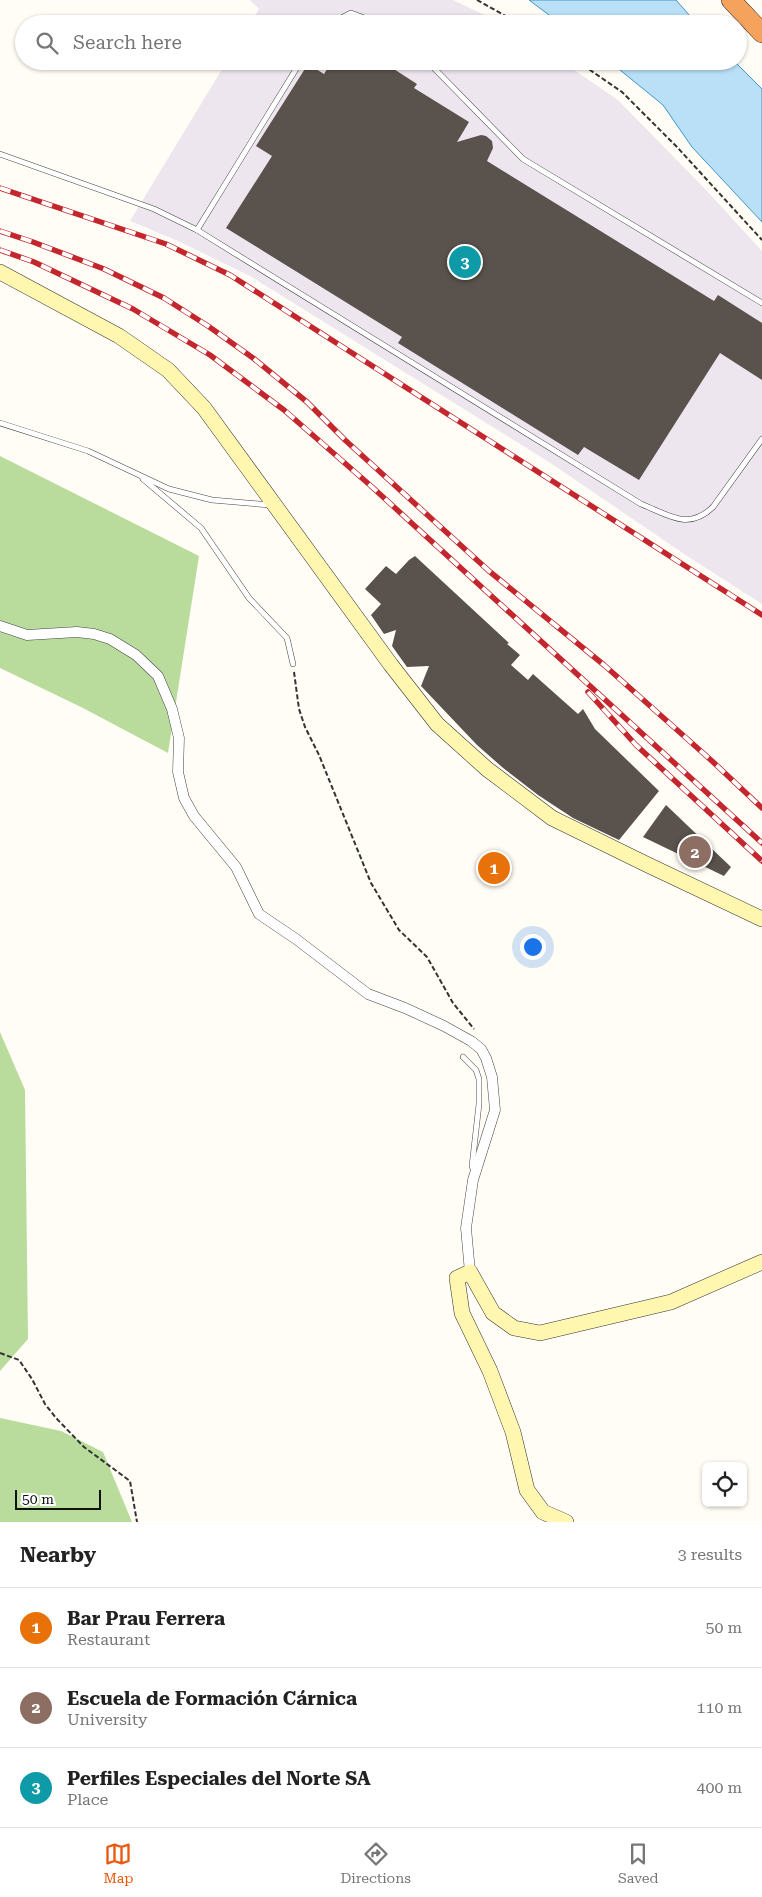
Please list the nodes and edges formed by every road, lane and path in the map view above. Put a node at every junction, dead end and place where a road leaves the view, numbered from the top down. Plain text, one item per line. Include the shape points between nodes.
1 (477, 0) edge
2 (731, 0) edge
3 (504, 15) edge
4 (745, 15) edge
5 (747, 17) edge
6 (762, 33) edge
7 (295, 70) edge
8 (436, 70) edge
9 (590, 70) edge
10 (0, 154) edge
11 (197, 230) junction
12 (762, 240) edge
13 (0, 272) edge
14 (762, 303) edge
15 (0, 423) edge
16 (762, 439) edge
17 (137, 474) junction
18 (276, 505) junction
19 (0, 626) edge
20 (293, 664) joint
21 (762, 919) edge
22 (476, 1032) dead end
23 (463, 1057) dead end
24 (475, 1175) junction
25 (762, 1262) edge
26 (470, 1272) junction
27 (0, 1353) edge
28 (137, 1522) edge
29 (566, 1522) edge

1 - 3 path
2 - 4 highway
5 - 6 highway
7 - 11 lane
8 - 14 lane via 523,159
9 - 12 path via 622,92
10 - 11 lane via 154,209
11 - 16 lane via 641,504 687,521 703,516
13 - 18 street via 119,336 168,370 204,408
15 - 17 lane via 88,451
17 - 18 lane via 192,496
17 - 20 lane via 201,528 249,598 287,638
18 - 21 street via 437,724 487,769 552,818
19 - 24 street via 27,635 94,634 136,655 158,676 172,709 179,738 178,772 184,798 194,816 236,867 259,914 368,994 444,1026 482,1049 492,1077 495,1110
20 - 22 path via 299,709 305,727 371,883 399,930 427,957 453,1003
23 - 24 lane via 476,1070 479,1079 480,1104 472,1166
24 - 26 street via 466,1228
25 - 26 street via 671,1302 540,1334 514,1328 493,1313
26 - 29 street via 457,1278 462,1313 510,1423 527,1490 543,1512
27 - 28 path via 19,1360 56,1418 84,1447 130,1481

